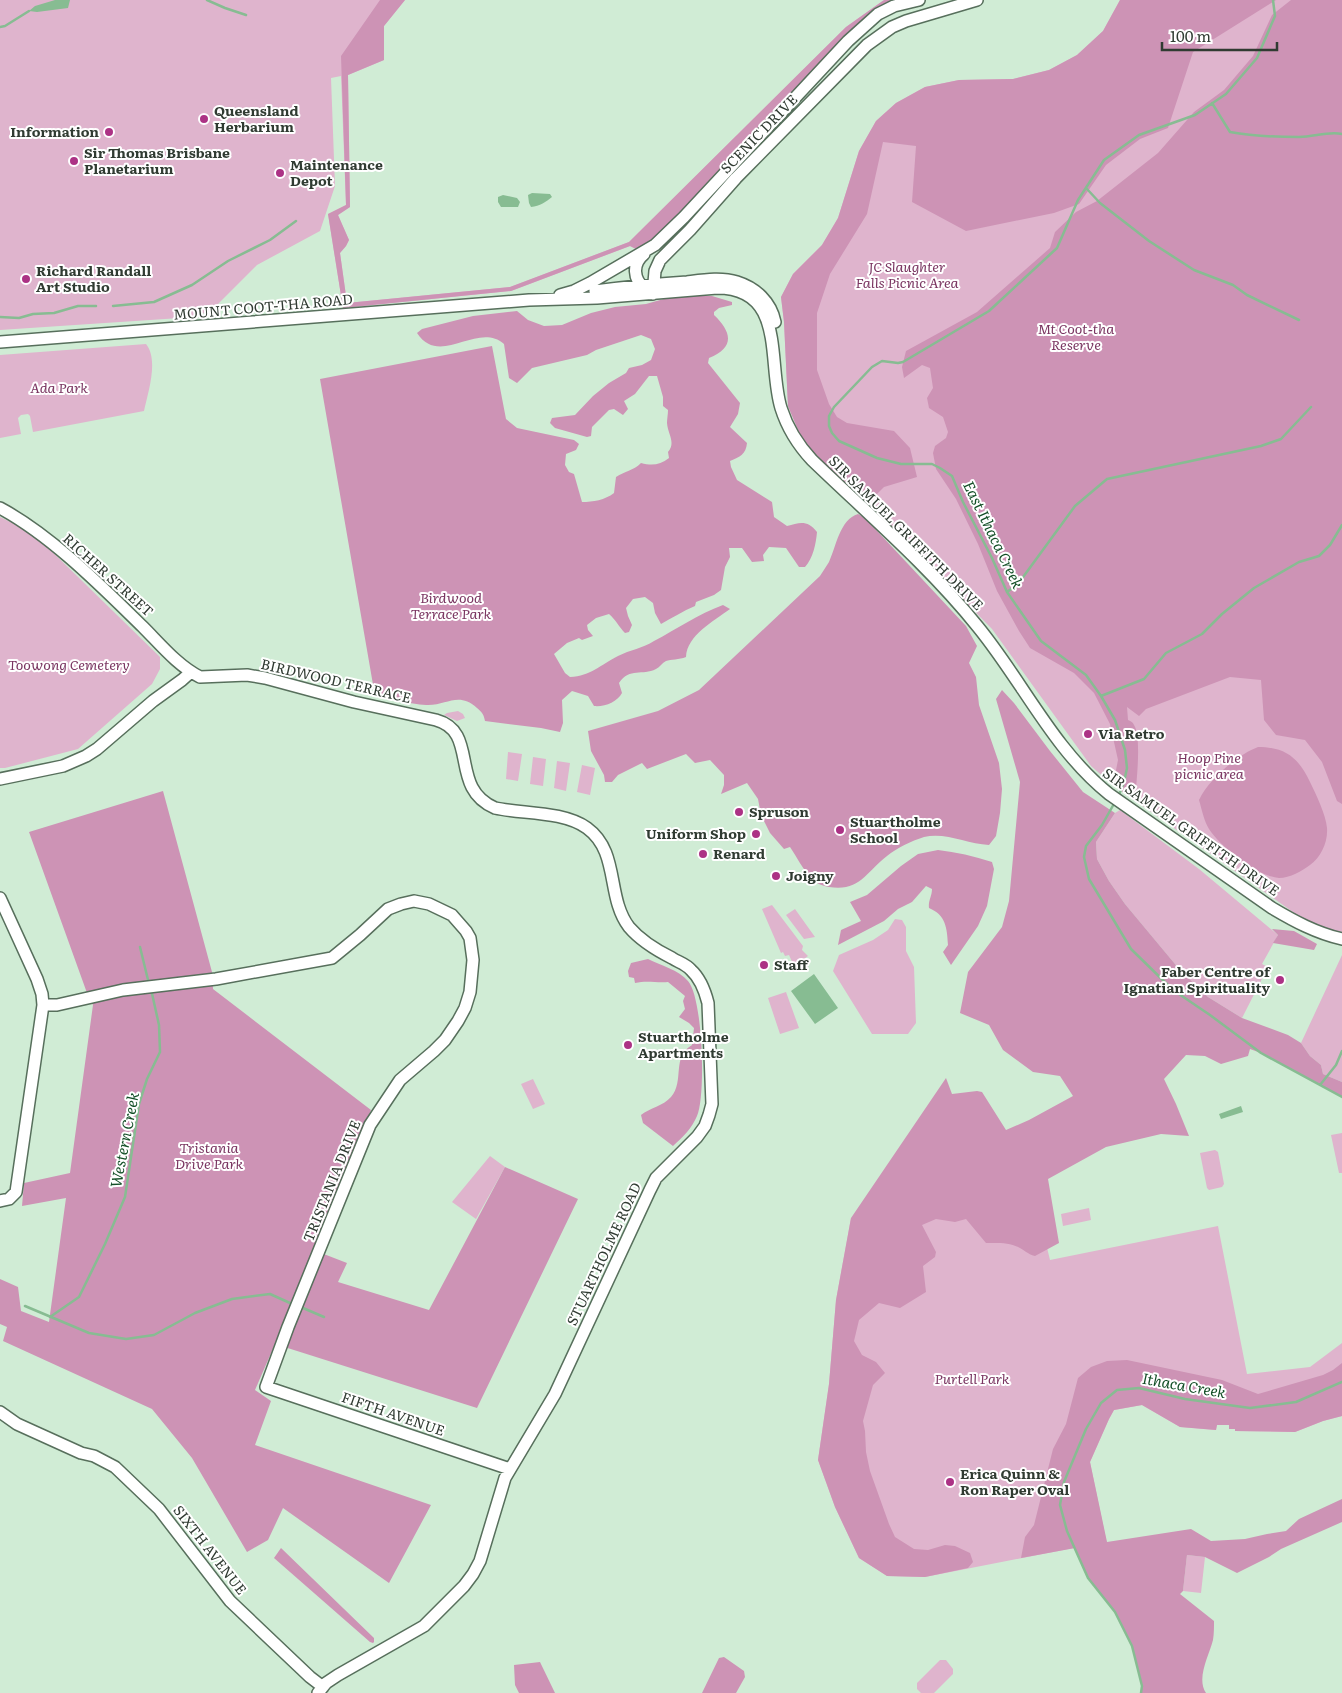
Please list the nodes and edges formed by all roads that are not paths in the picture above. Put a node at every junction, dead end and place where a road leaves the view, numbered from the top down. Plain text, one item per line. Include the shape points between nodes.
1 (919, 0) edge
2 (977, 0) edge
3 (655, 245) junction
4 (641, 286) junction
5 (653, 289) junction
6 (555, 296) junction
7 (528, 300) junction
8 (0, 342) edge
9 (0, 508) edge
10 (191, 672) junction
11 (455, 733) joint
12 (0, 779) edge
13 (0, 898) edge
14 (1342, 939) edge
15 (43, 1005) junction
16 (0, 1201) edge
17 (266, 1387) joint
18 (4, 1414) edge
19 (510, 1469) junction
20 (320, 1690) edge

1 - 3 main road, SCENIC DRIVE via 878,14 858,32
2 - 5 main road, SCENIC DRIVE via 906,21 867,45 662,258 656,269
3 - 4 main road, SCENIC DRIVE via 637,262 636,275
3 - 6 main road, SCENIC DRIVE via 590,284
4 - 5 main road
4 - 6 main road, MOUNT COOT-THA ROAD
5 - 7 main road, MOUNT COOT-THA ROAD via 587,299
5 - 14 main road, SIR SAMUEL GRIFFITH DRIVE via 744,288 765,315 780,407 802,448 970,617 1085,774 1272,908 1298,923
6 - 7 main road, MOUNT COOT-THA ROAD
7 - 8 main road, MOUNT COOT-THA ROAD
9 - 10 main road, RICHER STREET via 17,517 88,574
10 - 11 main road, BIRDWOOD TERRACE via 203,678 265,678 443,722
10 - 12 main road via 86,756 63,766
11 - 19 main road, STUARTHOLME ROAD via 462,747 469,782 476,795 488,806 566,818 593,833 606,850 619,907 630,927 652,947 692,970 705,990 708,1003 712,1104 705,1126 656,1178 555,1394
13 - 15 main road via 37,979
15 - 16 main road via 17,1186 13,1196
15 - 17 main road, TRISTANIA DRIVE via 332,958 388,909 414,901 452,915 470,938 472,975 465,1008 445,1040 400,1080 370,1125
17 - 19 main road, FIFTH AVENUE
18 - 20 main road, SIXTH AVENUE via 17,1424 115,1467 151,1500 230,1602
19 - 20 main road, STUARTHOLME ROAD via 501,1488 480,1561 464,1586 424,1626 338,1675

